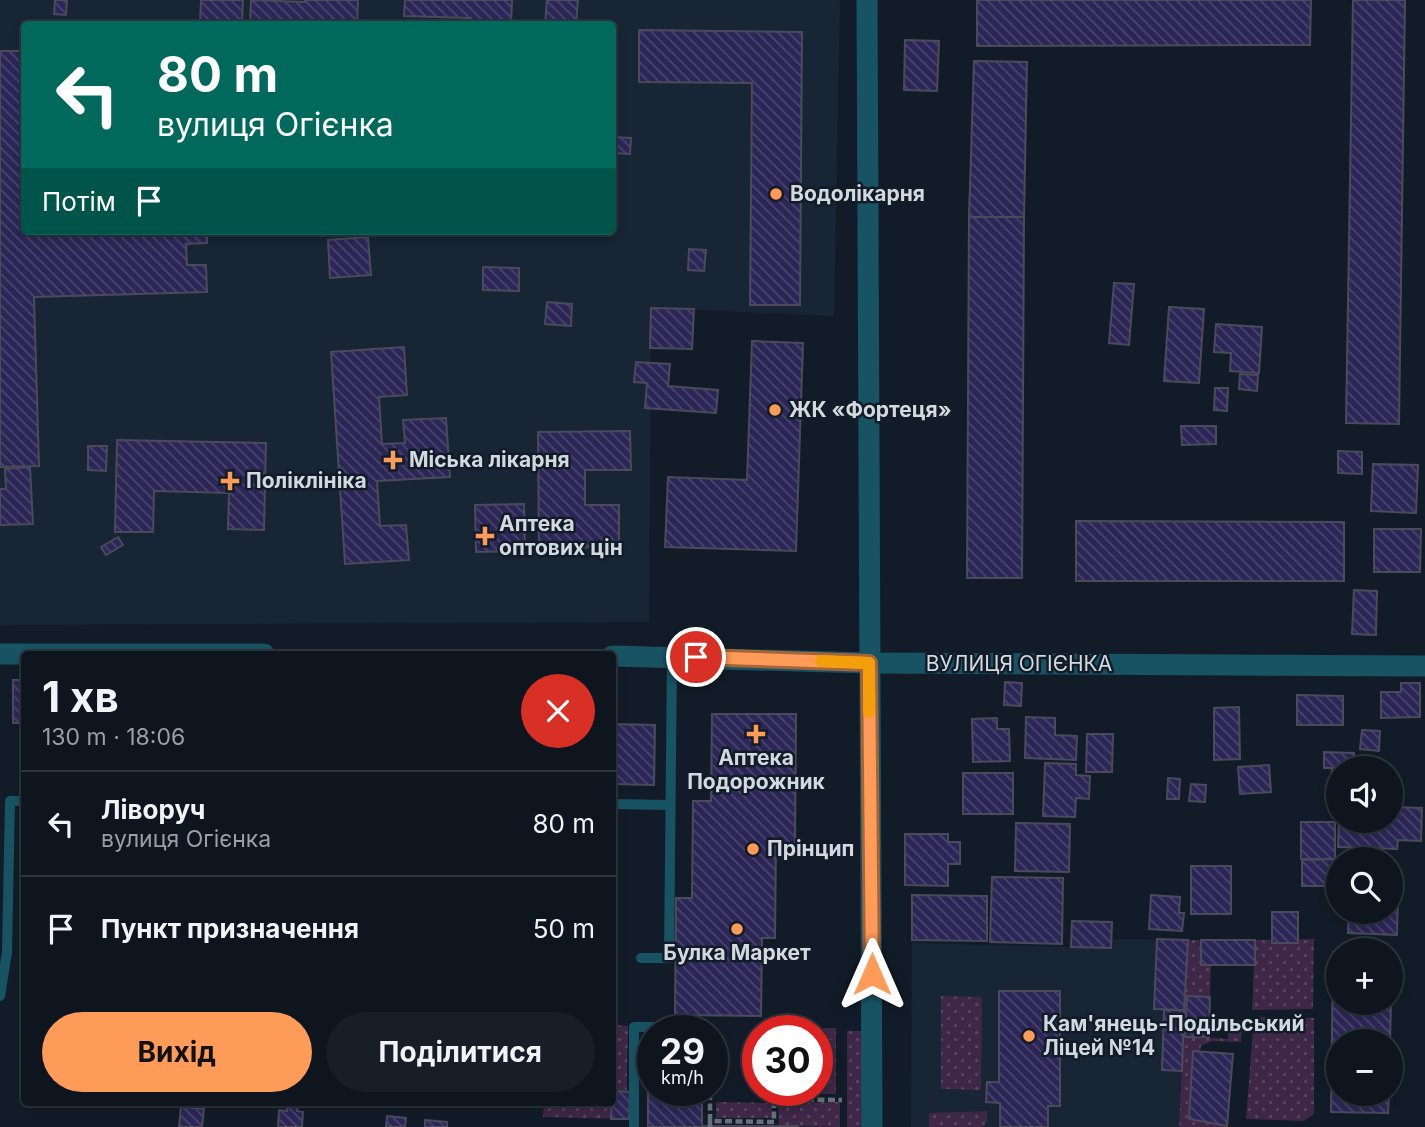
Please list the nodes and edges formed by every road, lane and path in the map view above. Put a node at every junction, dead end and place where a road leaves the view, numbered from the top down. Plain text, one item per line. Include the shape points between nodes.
1 (867, 0) edge
2 (0, 653) edge
3 (21, 653) edge
4 (616, 656) edge
5 (672, 656) junction
6 (869, 663) junction
7 (1425, 666) edge
8 (21, 801) edge
9 (616, 804) edge
10 (670, 805) junction
11 (641, 958) dead end
12 (0, 996) edge
13 (637, 1027) edge
14 (842, 1100) dead end
15 (710, 1106) edge
16 (710, 1124) edge
17 (634, 1127) edge
18 (872, 1127) edge

1 - 6 street
2 - 3 street
4 - 5 street, ВУЛИЦЯ ОГІЄНКА
5 - 6 street, ВУЛИЦЯ ОГІЄНКА
5 - 10 lane
6 - 7 street, ВУЛИЦЯ ОГІЄНКА
6 - 18 street
8 - 12 lane via 10,801 7,952
9 - 10 lane
10 - 11 lane via 669,958
13 - 17 lane
14 - 16 path via 774,1099 774,1122
15 - 16 path

